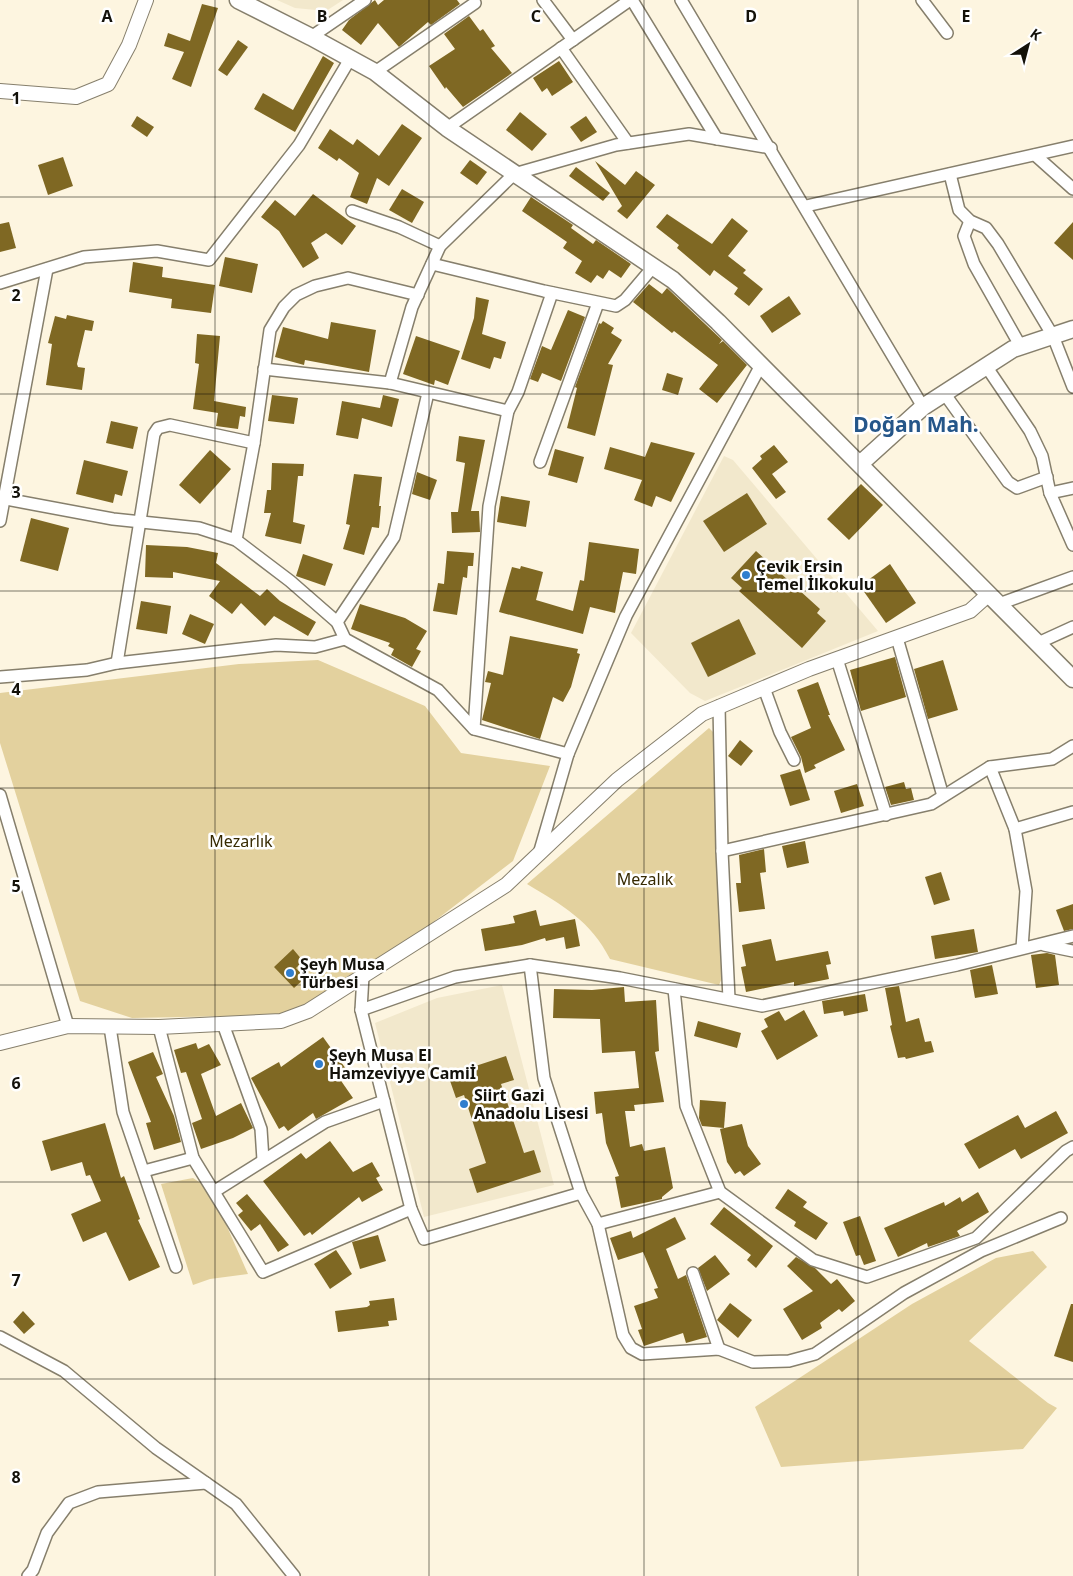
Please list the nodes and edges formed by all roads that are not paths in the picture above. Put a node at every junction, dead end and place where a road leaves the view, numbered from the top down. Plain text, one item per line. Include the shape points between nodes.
1 (146, 0) edge
2 (238, 0) edge
3 (365, 0) edge
4 (543, 0) edge
5 (631, 0) edge
6 (681, 0) edge
7 (922, 0) edge
8 (476, 3) dead end
9 (946, 33) dead end
10 (311, 36) junction
11 (573, 40) junction
12 (561, 48) junction
13 (350, 59) junction
14 (375, 72) junction
15 (0, 92) edge
16 (447, 128) junction
17 (717, 139) junction
18 (628, 143) junction
19 (1068, 147) edge
20 (771, 148) junction
21 (1035, 154) junction
22 (1073, 157) edge
23 (514, 174) junction
24 (950, 174) junction
25 (1073, 189) edge
26 (806, 206) junction
27 (352, 211) dead end
28 (970, 221) junction
29 (440, 246) junction
30 (432, 264) junction
31 (653, 267) junction
32 (47, 269) junction
33 (0, 283) edge
34 (552, 293) junction
35 (418, 295) junction
36 (598, 303) junction
37 (1073, 329) edge
38 (1053, 336) junction
39 (1021, 347) junction
40 (761, 364) junction
41 (986, 366) junction
42 (264, 369) junction
43 (390, 383) junction
44 (1073, 387) edge
45 (428, 393) junction
46 (944, 393) junction
47 (923, 407) junction
48 (508, 410) junction
49 (254, 443) junction
50 (540, 462) dead end
51 (860, 464) junction
52 (1047, 477) junction
53 (1073, 488) edge
54 (1050, 493) junction
55 (2, 499) edge
56 (0, 521) edge
57 (141, 522) junction
58 (236, 540) junction
59 (1073, 545) edge
60 (1073, 577) edge
61 (994, 599) junction
62 (337, 622) junction
63 (1073, 627) edge
64 (897, 638) junction
65 (345, 640) junction
66 (1038, 643) junction
67 (837, 659) junction
68 (116, 663) junction
69 (0, 677) edge
70 (1073, 679) edge
71 (764, 688) junction
72 (719, 706) junction
73 (474, 729) junction
74 (1073, 746) edge
75 (568, 754) junction
76 (794, 760) dead end
77 (990, 766) junction
78 (0, 794) edge
79 (943, 796) junction
80 (1073, 812) edge
81 (886, 814) junction
82 (1015, 829) junction
83 (722, 852) junction
84 (539, 854) junction
85 (1073, 936) edge
86 (1040, 944) junction
87 (1022, 948) junction
88 (1073, 951) edge
89 (530, 965) junction
90 (362, 976) junction
91 (674, 989) junction
92 (729, 999) junction
93 (361, 1010) junction
94 (223, 1024) junction
95 (68, 1026) junction
96 (110, 1026) junction
97 (159, 1027) junction
98 (0, 1043) edge
99 (384, 1101) junction
100 (1073, 1147) edge
101 (193, 1158) junction
102 (263, 1160) junction
103 (144, 1171) junction
104 (215, 1191) junction
105 (720, 1192) junction
106 (581, 1193) junction
107 (411, 1209) junction
108 (1061, 1218) dead end
109 (598, 1224) junction
110 (176, 1267) dead end
111 (693, 1273) dead end
112 (0, 1337) edge
113 (719, 1349) junction
114 (206, 1483) junction
115 (28, 1576) edge
116 (294, 1576) edge

1 - 15 street via 129,45 108,84 76,97
2 - 10 main road
3 - 10 street
4 - 11 street
5 - 11 street
5 - 17 street
6 - 20 street
7 - 9 street
8 - 14 street
10 - 13 main road
11 - 12 street
12 - 16 street
12 - 18 street
13 - 14 main road
13 - 32 street via 299,145 208,260 157,250 84,256
14 - 16 main road
16 - 23 main road
17 - 18 street via 689,134
17 - 20 street
18 - 23 street
19 - 21 street
19 - 22 street
20 - 26 street
21 - 24 street
21 - 25 street
23 - 29 street
23 - 31 main road
24 - 26 street
24 - 28 street via 960,210
26 - 47 street
27 - 29 street
28 - 38 street via 986,228
28 - 39 street via 964,236 974,264
29 - 30 street
30 - 34 street
30 - 35 street
31 - 36 street via 616,306
31 - 40 main road via 680,286
32 - 33 street
32 - 55 street
34 - 36 street
34 - 48 street via 518,392
35 - 42 street via 348,278 315,286 296,295 270,330
35 - 43 street
36 - 50 street
37 - 38 main road
38 - 39 main road
38 - 44 street
39 - 41 main road
40 - 51 main road
40 - 75 street via 626,616
41 - 46 main road
41 - 52 street via 1030,431 1042,456
42 - 43 street
42 - 49 street
43 - 45 street
45 - 48 street
45 - 62 street via 394,537
46 - 47 main road
46 - 52 street via 1008,482 1017,488
47 - 51 main road
48 - 73 street via 489,506
49 - 57 street via 170,425 158,428 154,434
49 - 58 street
51 - 61 main road
52 - 54 street
53 - 54 street
54 - 59 street
55 - 56 street
55 - 57 street
57 - 58 street via 199,528
57 - 68 street
58 - 62 street
60 - 61 street
61 - 64 street
61 - 66 main road
62 - 65 street
63 - 66 street
64 - 67 street
64 - 79 street
65 - 68 street via 315,646 276,645
65 - 73 street via 438,690
66 - 70 main road
67 - 71 street
67 - 81 street
68 - 69 street via 87,670
71 - 72 street
71 - 76 street
72 - 83 street
72 - 84 street via 702,714 617,780
73 - 75 street
74 - 77 street via 1052,759
75 - 84 street
77 - 79 street
77 - 82 street
78 - 95 street
79 - 81 street via 931,804
80 - 82 street
81 - 83 street
82 - 87 street via 1026,891
83 - 92 street
84 - 90 street via 506,885
85 - 86 street
86 - 87 street
86 - 88 street
87 - 92 street via 762,1006
89 - 91 street
89 - 93 street via 455,977
89 - 106 street via 544,1078
90 - 93 street
90 - 94 street via 308,1011 281,1021
91 - 92 street
91 - 105 street via 686,1106
93 - 99 street
94 - 97 street
94 - 102 street via 261,1129
95 - 96 street
95 - 98 street
96 - 97 street
96 - 103 street via 123,1112
97 - 101 street
99 - 102 street via 325,1122
99 - 107 street
100 - 105 street via 976,1238 867,1277 813,1260
101 - 103 street
101 - 104 street
102 - 104 street
103 - 110 street
104 - 107 street via 263,1272
105 - 109 street
106 - 107 street via 424,1238
106 - 109 street
108 - 113 street via 981,1251 904,1293 815,1354 789,1361 753,1362
109 - 113 street via 623,1335 631,1348 642,1354
111 - 113 street
112 - 114 street via 64,1371 156,1448
114 - 115 street via 98,1492 69,1503 48,1533
114 - 116 street via 236,1504

